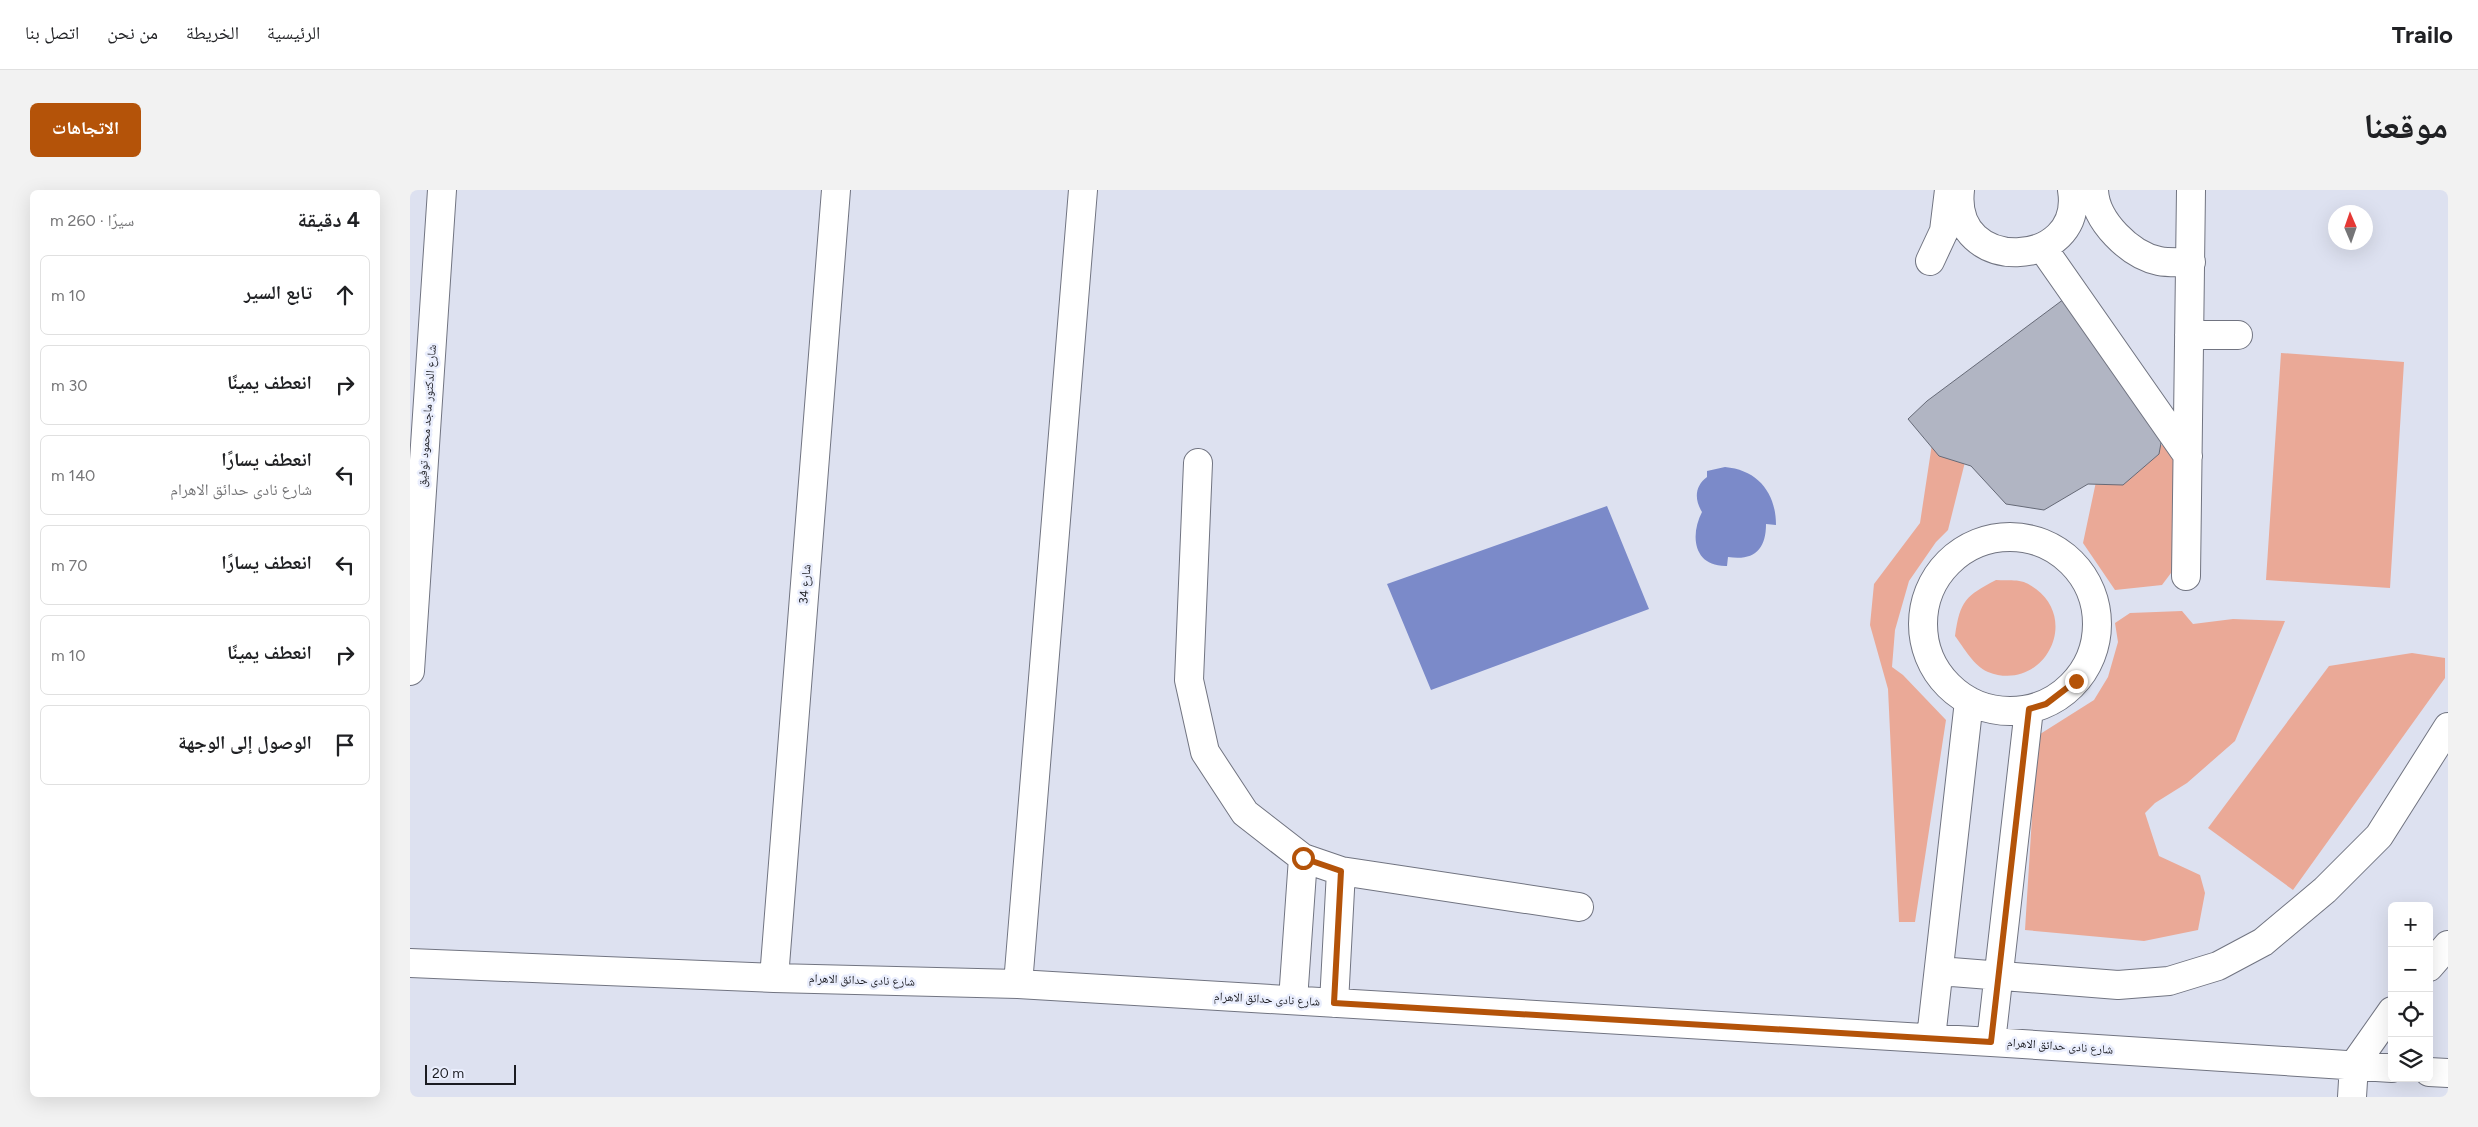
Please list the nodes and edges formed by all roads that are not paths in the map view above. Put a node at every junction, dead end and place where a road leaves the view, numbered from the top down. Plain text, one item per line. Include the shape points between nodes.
1 (442, 190) edge
2 (836, 190) edge
3 (1083, 190) edge
4 (2191, 190) edge
5 (2083, 193) edge
6 (1954, 194) edge
7 (2042, 247) junction
8 (1930, 261) dead end
9 (2191, 262) junction
10 (2238, 335) dead end
11 (2189, 336) junction
12 (2188, 456) junction
13 (1198, 463) dead end
14 (2186, 576) dead end
15 (410, 671) edge
16 (1969, 701) junction
17 (2029, 709) junction
18 (2448, 727) edge
19 (1303, 858) junction
20 (1341, 871) junction
21 (1579, 907) dead end
22 (2448, 945) edge
23 (2433, 962) edge
24 (410, 963) edge
25 (1938, 971) junction
26 (1998, 975) junction
27 (774, 978) junction
28 (1018, 984) junction
29 (1293, 1000) junction
30 (1334, 1003) junction
31 (2388, 1017) edge
32 (1931, 1038) junction
33 (1991, 1042) junction
34 (2354, 1065) junction
35 (2388, 1068) edge
36 (2433, 1072) edge
37 (2448, 1073) edge
38 (2352, 1097) edge

1 - 15 street, شارع الدكتور ماجد محمود توفيق
2 - 27 street, شارع 34
3 - 28 street
4 - 9 street
5 - 7 street via 2065,225
5 - 9 street via 2106,225 2129,248 2159,261
6 - 7 street via 1967,226 1988,246 2015,254
6 - 8 street via 1944,231
7 - 12 street
9 - 11 street
10 - 11 street
11 - 12 street
12 - 14 street
13 - 19 street via 1189,680 1205,752 1245,813
16 - 17 street via 1998,710
16 - 17 street via 1953,690 1931,661 1924,634 1925,606 1940,572 1968,548 2004,538 2022,539 2057,551 2084,578 2096,612 2097,630 2087,666 2076,681 2046,704
16 - 25 street
17 - 26 street
18 - 26 street via 2379,836 2325,890 2263,942 2218,966 2169,980 2118,985
19 - 20 street
19 - 29 street
20 - 21 street
20 - 30 street
22 - 23 street
24 - 27 street, شارع نادى حدائق الاهرام
25 - 26 street
25 - 32 street
26 - 33 street
27 - 28 street, شارع نادى حدائق الاهرام
28 - 29 street, شارع نادى حدائق الاهرام
29 - 30 street, شارع نادى حدائق الاهرام
30 - 32 street, شارع نادى حدائق الاهرام
31 - 34 street
32 - 33 street, شارع نادى حدائق الاهرام
33 - 34 street, شارع نادى حدائق الاهرام
34 - 35 street, شارع نادى حدائق الاهرام
34 - 38 street
36 - 37 street

